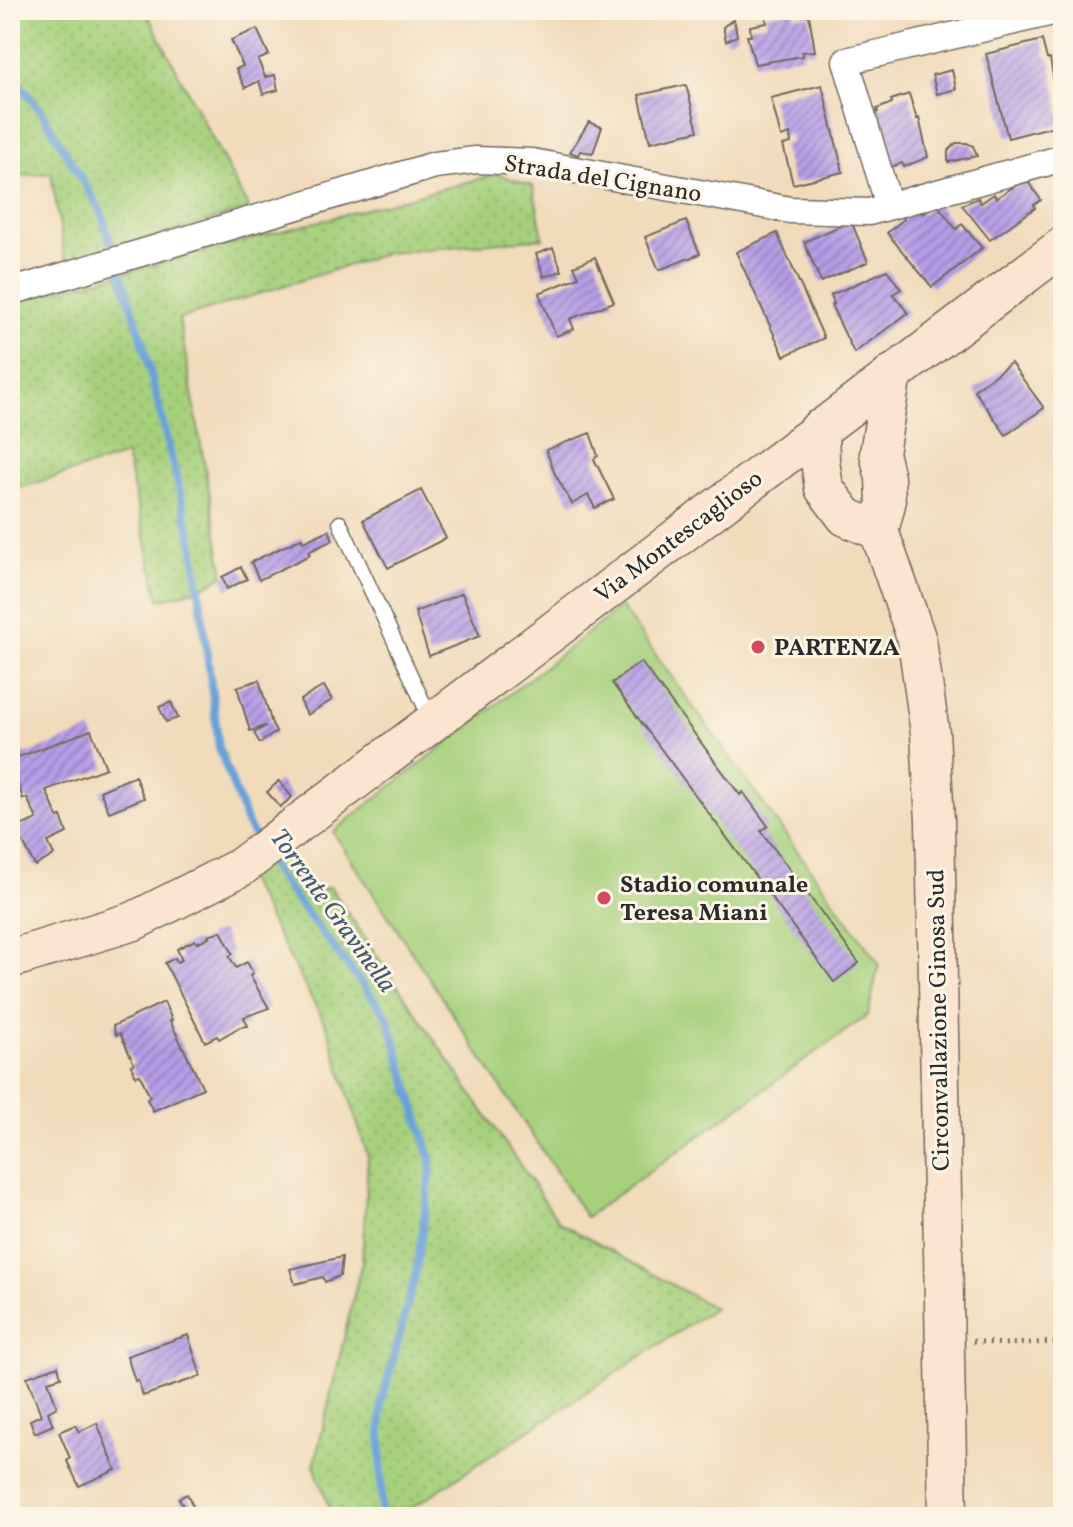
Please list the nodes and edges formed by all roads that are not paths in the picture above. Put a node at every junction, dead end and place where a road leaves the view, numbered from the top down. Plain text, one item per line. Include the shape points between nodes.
1 (1061, 10) edge
2 (1063, 158) edge
3 (889, 206) junction
4 (1063, 246) edge
5 (21, 289) edge
6 (892, 374) junction
7 (819, 429) junction
8 (879, 453) junction
9 (771, 466) junction
10 (827, 491) junction
11 (340, 523) dead end
12 (879, 531) junction
13 (432, 722) junction
14 (10, 959) edge
15 (948, 1517) edge

1 - 3 street via 846,61
2 - 3 street, Strada del Cignano
3 - 5 street, Strada del Cignano via 869,212 790,210 532,162 476,160 435,165
4 - 6 main road, Via Montescaglioso
6 - 7 main road, Via Montescaglioso
6 - 8 main road, Circonvallazione Ginosa Sud
7 - 8 main road via 864,441
7 - 9 main road, Via Montescaglioso
7 - 10 main road
8 - 12 main road, Circonvallazione Ginosa Sud via 886,504
9 - 10 main road
9 - 13 main road, Via Montescaglioso
10 - 12 main road via 846,517
11 - 13 lane
12 - 15 main road, Circonvallazione Ginosa Sud via 917,640 930,733
13 - 14 main road, Via Montescaglioso via 241,867 134,921

